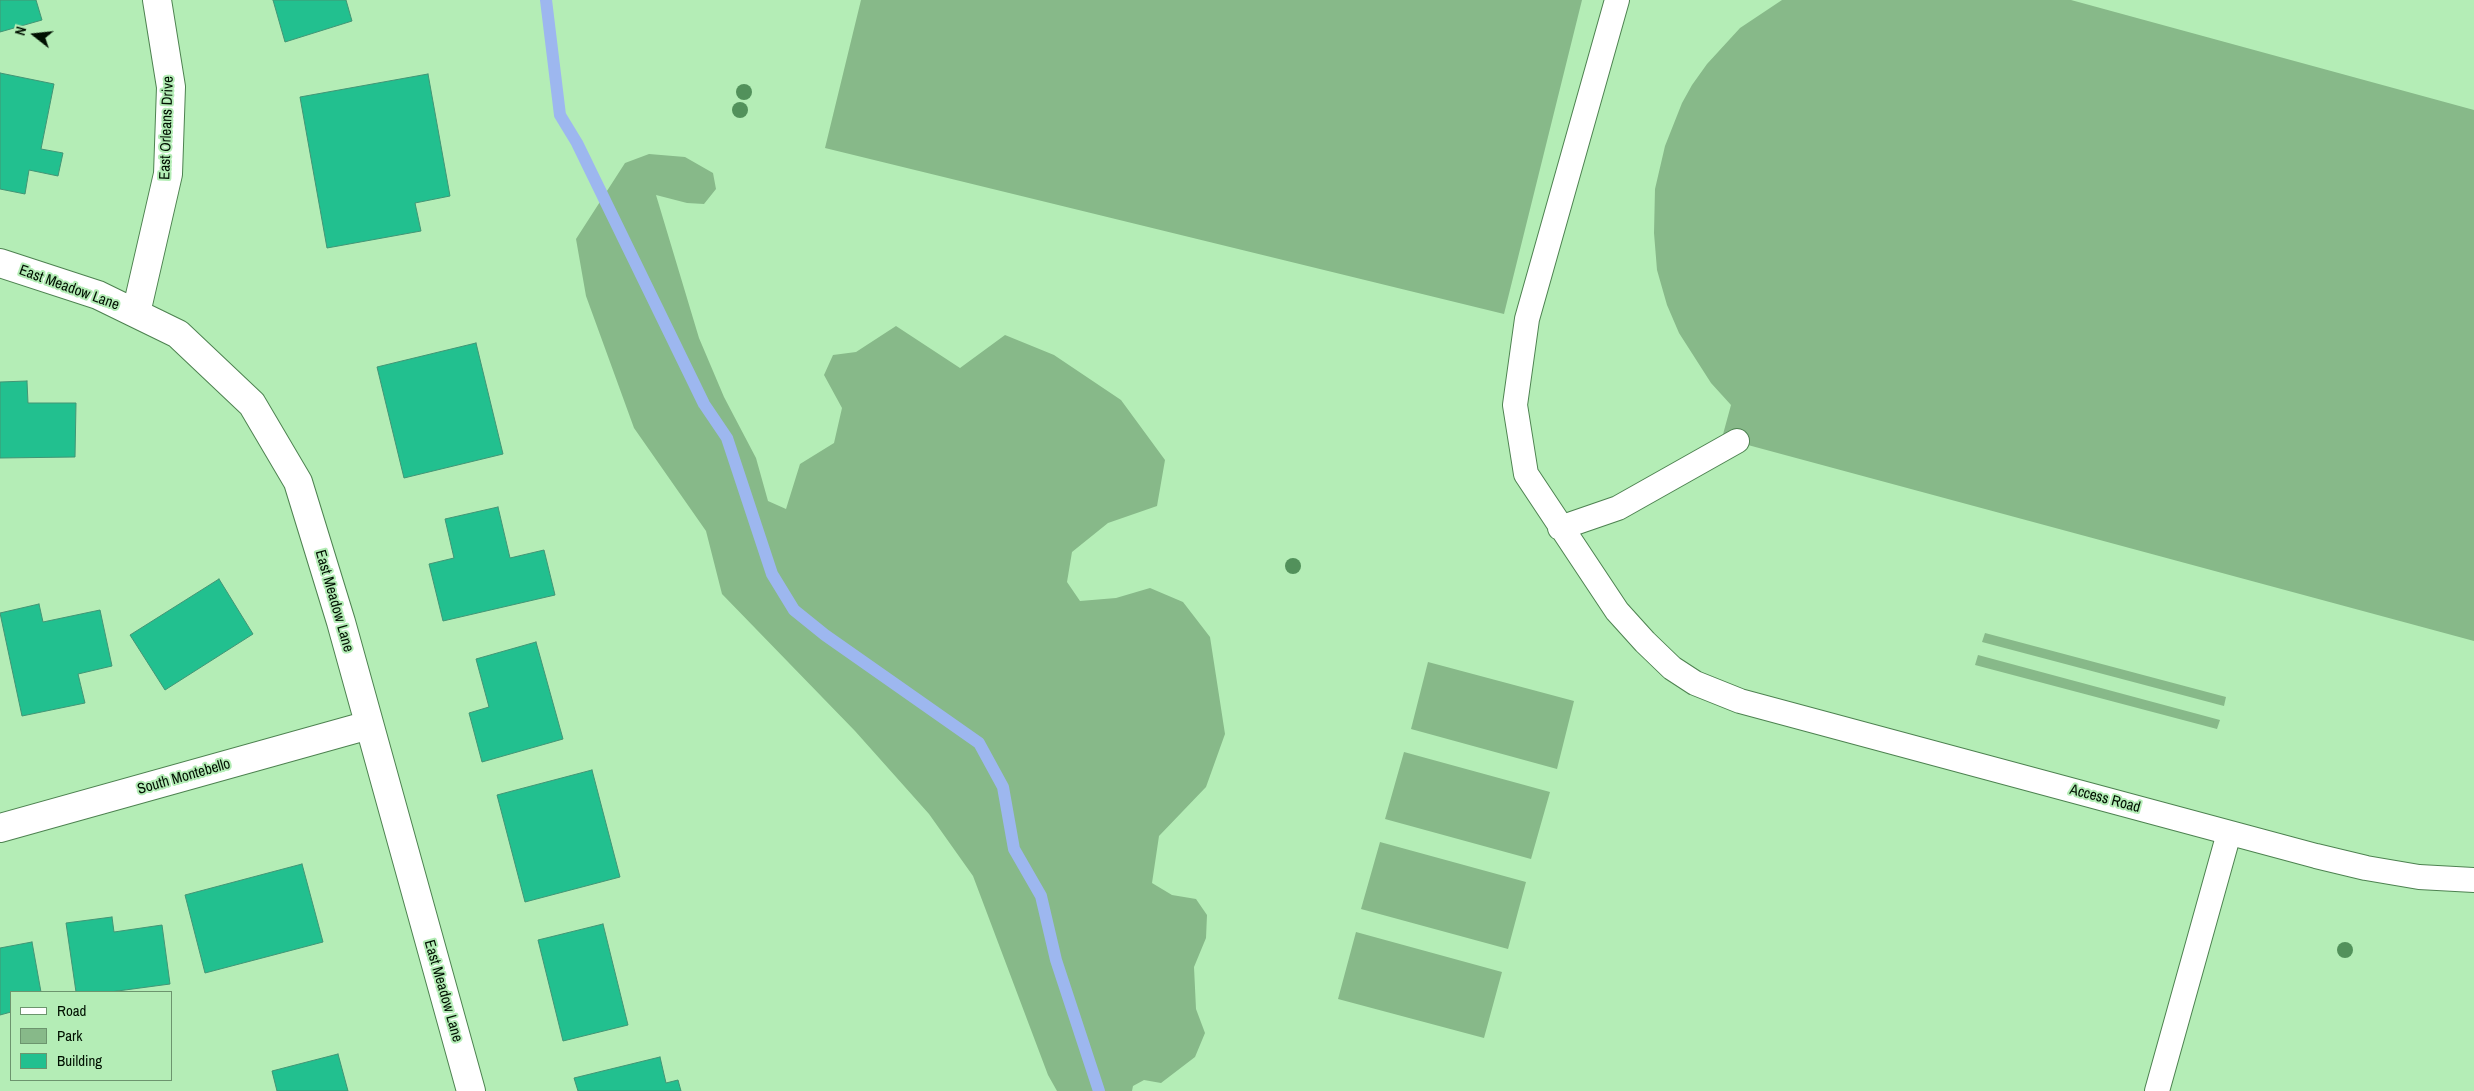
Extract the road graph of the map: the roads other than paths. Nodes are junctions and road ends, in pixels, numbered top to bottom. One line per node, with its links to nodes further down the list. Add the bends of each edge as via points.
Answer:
1 (158, 0): 4 (street, East Orleans Drive, via 171,87 168,174)
2 (1617, 0): 6 (lane, Access Road, via 1526,320 1515,405 1526,474)
3 (0, 263): 4 (street, East Meadow Lane, via 98,295)
4 (136, 313): 7 (street, East Meadow Lane, via 178,334 252,404 298,482)
5 (1736, 441): 6 (lane, via 1618,508)
6 (1560, 528): 9 (lane, Access Road, via 1616,611 1672,668 1695,683 1740,701)
7 (369, 725): 8 (street, South Montebello); 11 (street, East Meadow Lane)
8 (0, 828)
9 (2230, 833): 10 (lane, Access Road, via 2366,868 2419,877); 12 (lane)
10 (2474, 880)
11 (470, 1091)
12 (2157, 1091)

